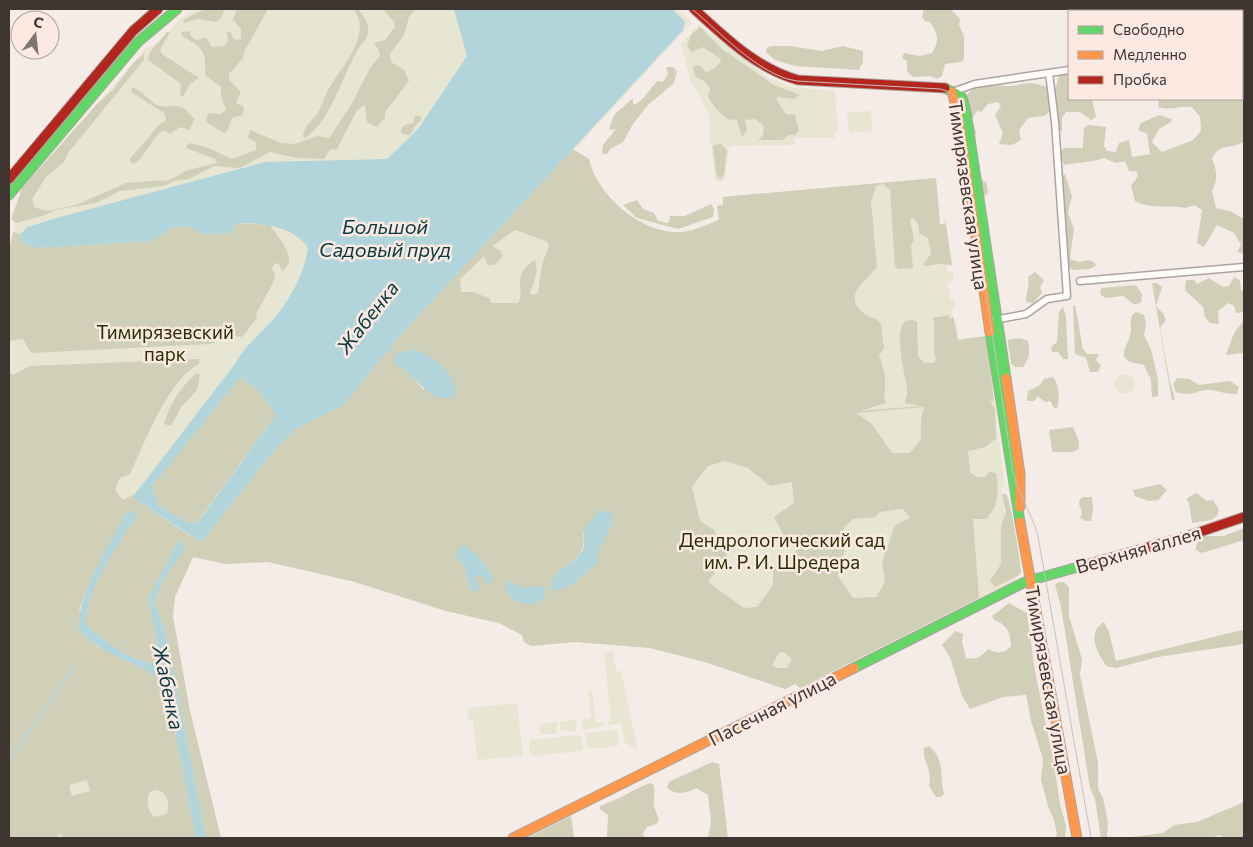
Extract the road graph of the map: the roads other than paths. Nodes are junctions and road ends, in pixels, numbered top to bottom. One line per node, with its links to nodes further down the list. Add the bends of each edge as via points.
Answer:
1 (158, 9): 7 (main road, via 133,31)
2 (176, 9): 8 (main road, via 138,42)
3 (694, 9): 6 (main road, via 747,54 786,77 938,87)
4 (1068, 70): 5 (street)
5 (1049, 73): 6 (street, via 975,84); 11 (street, via 1066,296 1047,299 1026,314)
6 (952, 92): 11 (main road, Тимирязевская улица)
7 (9, 179)
8 (9, 195)
9 (1244, 267): 10 (street)
10 (1080, 281)
11 (992, 321): 13 (main road, Тимирязевская улица, via 1014,494)
12 (1244, 517): 13 (main road, Верхняя аллея)
13 (1032, 579): 14 (main road, Пасечная улица); 15 (main road, Тимирязевская улица)
14 (513, 838)
15 (1077, 838)

